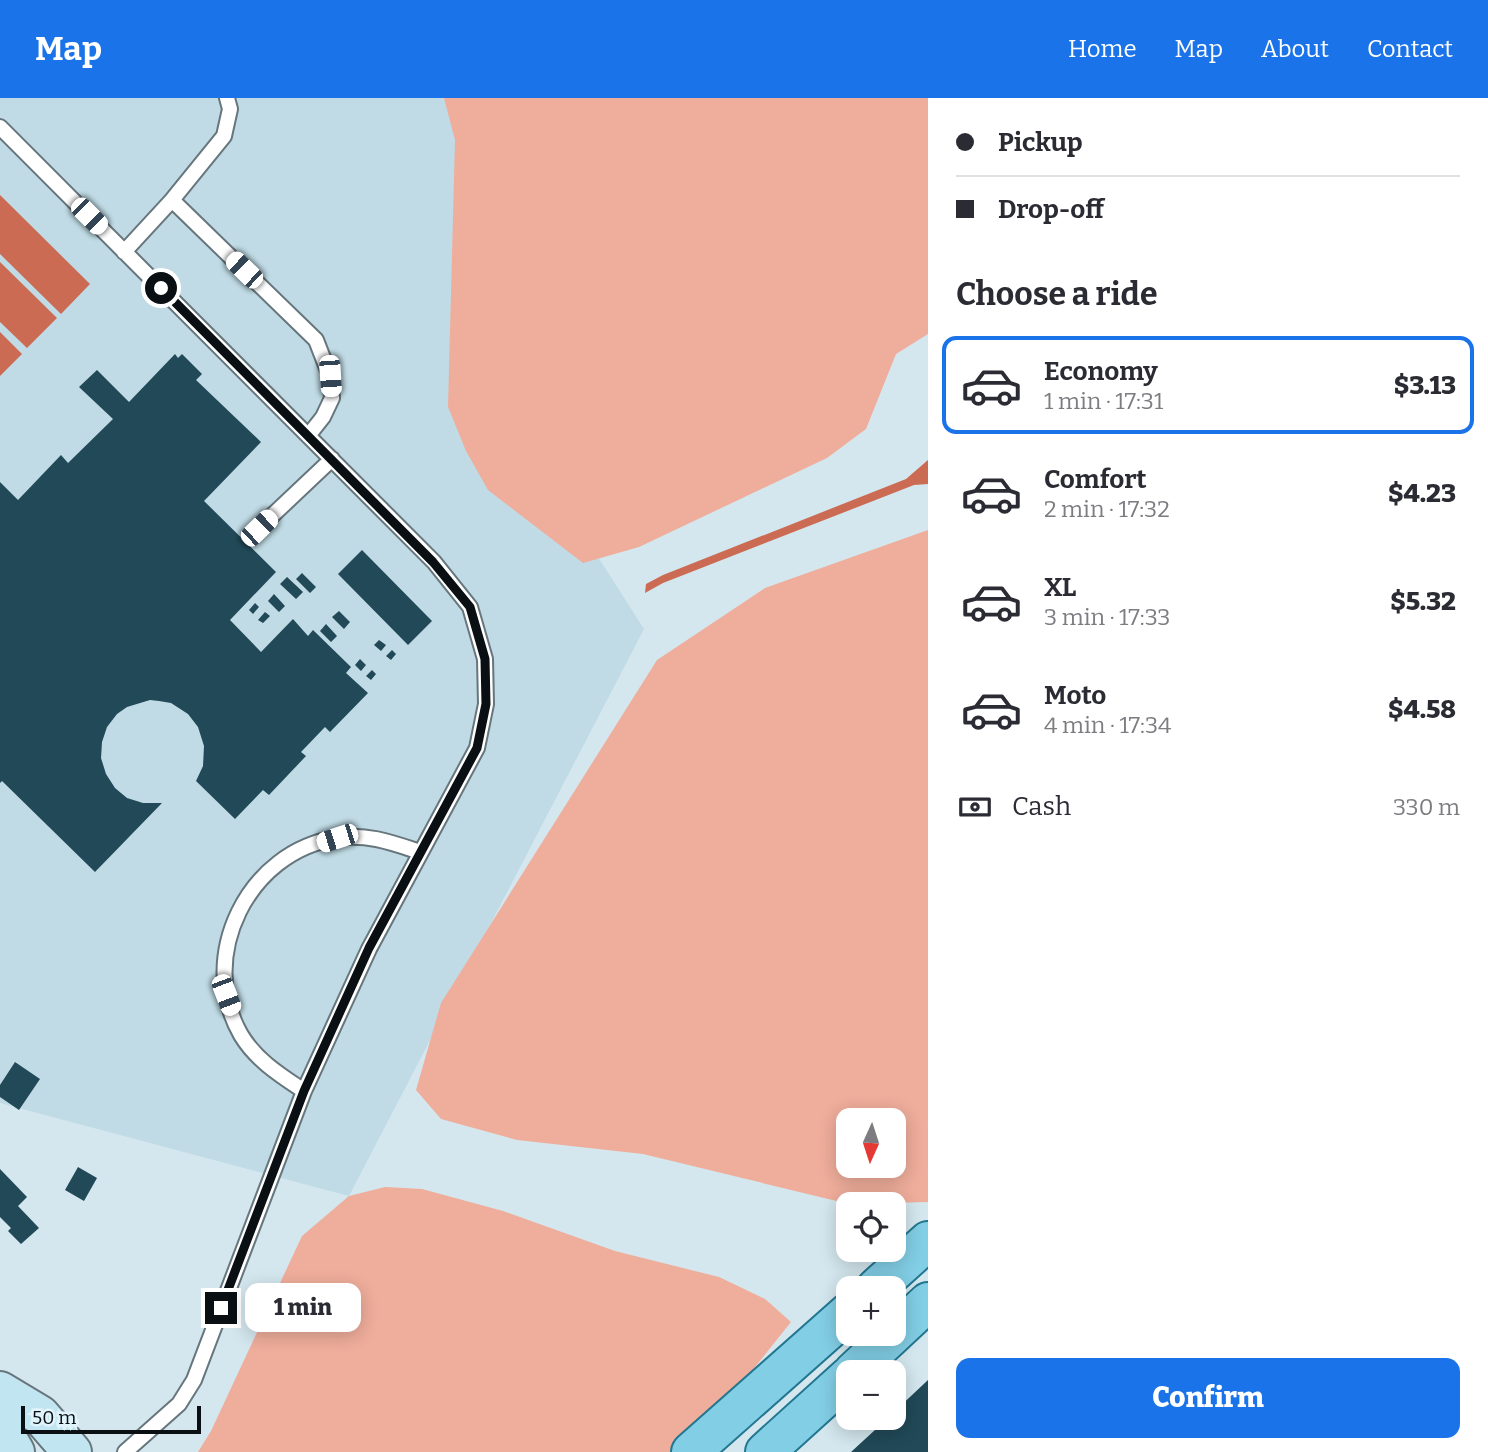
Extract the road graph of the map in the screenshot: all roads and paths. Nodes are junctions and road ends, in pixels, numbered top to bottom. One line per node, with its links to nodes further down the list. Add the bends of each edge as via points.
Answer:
1 (227, 98): 3 (lane, via 230,109 224,136)
2 (0, 127): 4 (lane)
3 (172, 201): 4 (lane); 5 (lane, via 316,340 330,376 332,398)
4 (124, 252): 5 (lane)
5 (308, 436): 6 (lane)
6 (332, 459): 7 (lane); 8 (lane, via 433,562 470,607 485,659 486,704 477,748)
7 (259, 528)
8 (420, 852): 9 (lane, via 369,948); 9 (lane, via 379,838 337,838 296,851 262,876 237,911 225,952 226,995 241,1034 254,1051 268,1068)
9 (304, 1091): 21 (lane, via 194,1380 179,1404)
10 (928, 1241): 11 (main road)
11 (889, 1276)
12 (928, 1302): 14 (main road)
13 (836, 1324): 22 (main road)
14 (866, 1360)
15 (836, 1388): 18 (main road)
16 (0, 1391): 20 (main road, via 40,1415)
17 (0, 1426): 19 (main road)
18 (771, 1450)
19 (15, 1452)
20 (72, 1452)
21 (125, 1452)
22 (691, 1452)

